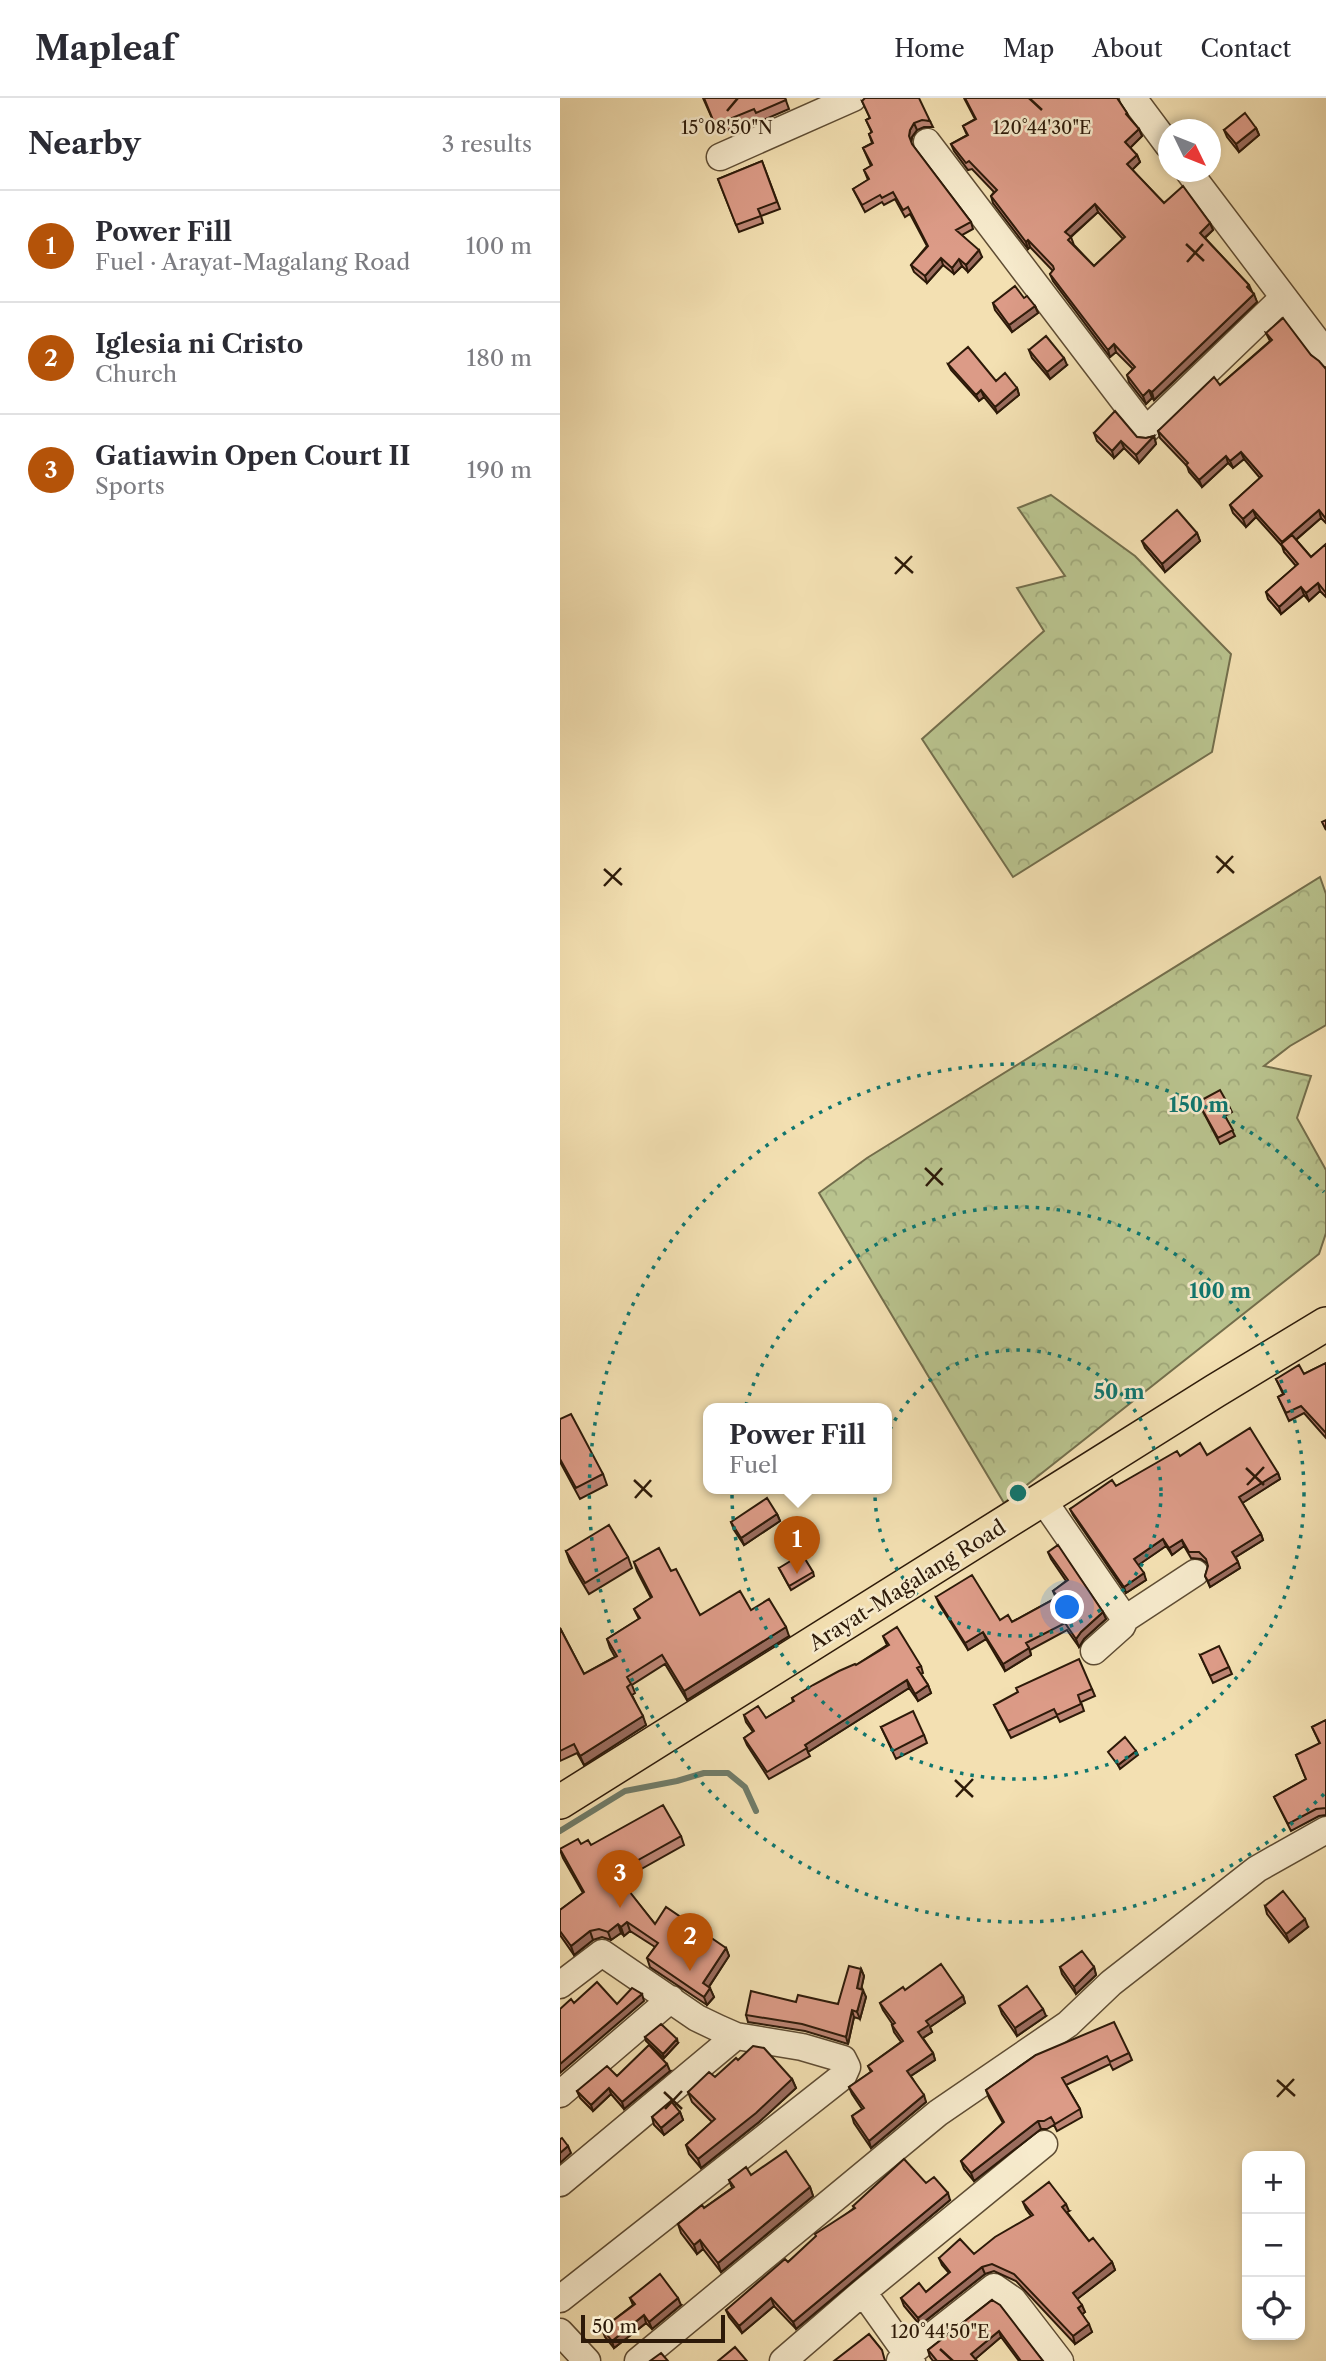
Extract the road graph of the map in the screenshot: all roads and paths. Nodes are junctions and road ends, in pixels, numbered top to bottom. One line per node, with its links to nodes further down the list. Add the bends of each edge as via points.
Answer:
1 (853, 98): 5 (street)
2 (1133, 98): 3 (street)
3 (1158, 132)
4 (927, 142): 7 (street, via 1146,429)
5 (720, 157)
6 (1196, 182): 7 (street)
7 (1283, 298): 8 (street)
8 (1326, 353)
9 (1326, 1324): 10 (main road, Arayat-Magalang Road)
10 (1043, 1500): 12 (street); 14 (main road, Arayat-Magalang Road)
11 (1195, 1573): 12 (street)
12 (1125, 1619): 13 (street)
13 (1094, 1651)
14 (560, 1802)
15 (1326, 1830): 27 (street, via 1257,1869 1111,1983 1068,2024 938,2113)
16 (560, 1985): 17 (street, via 602,1953)
17 (671, 2000): 18 (street); 19 (street)
18 (736, 2036): 21 (street); 23 (street, via 802,2047 843,2059 847,2067 843,2076)
19 (560, 2094)
20 (1044, 2144): 22 (street)
21 (560, 2183)
22 (863, 2292): 25 (street); 28 (street)
23 (560, 2300)
24 (560, 2332): 26 (street)
25 (907, 2359): 29 (street, via 994,2287 1013,2300)
26 (587, 2361)
27 (638, 2361)
28 (783, 2361)
29 (1060, 2361)

